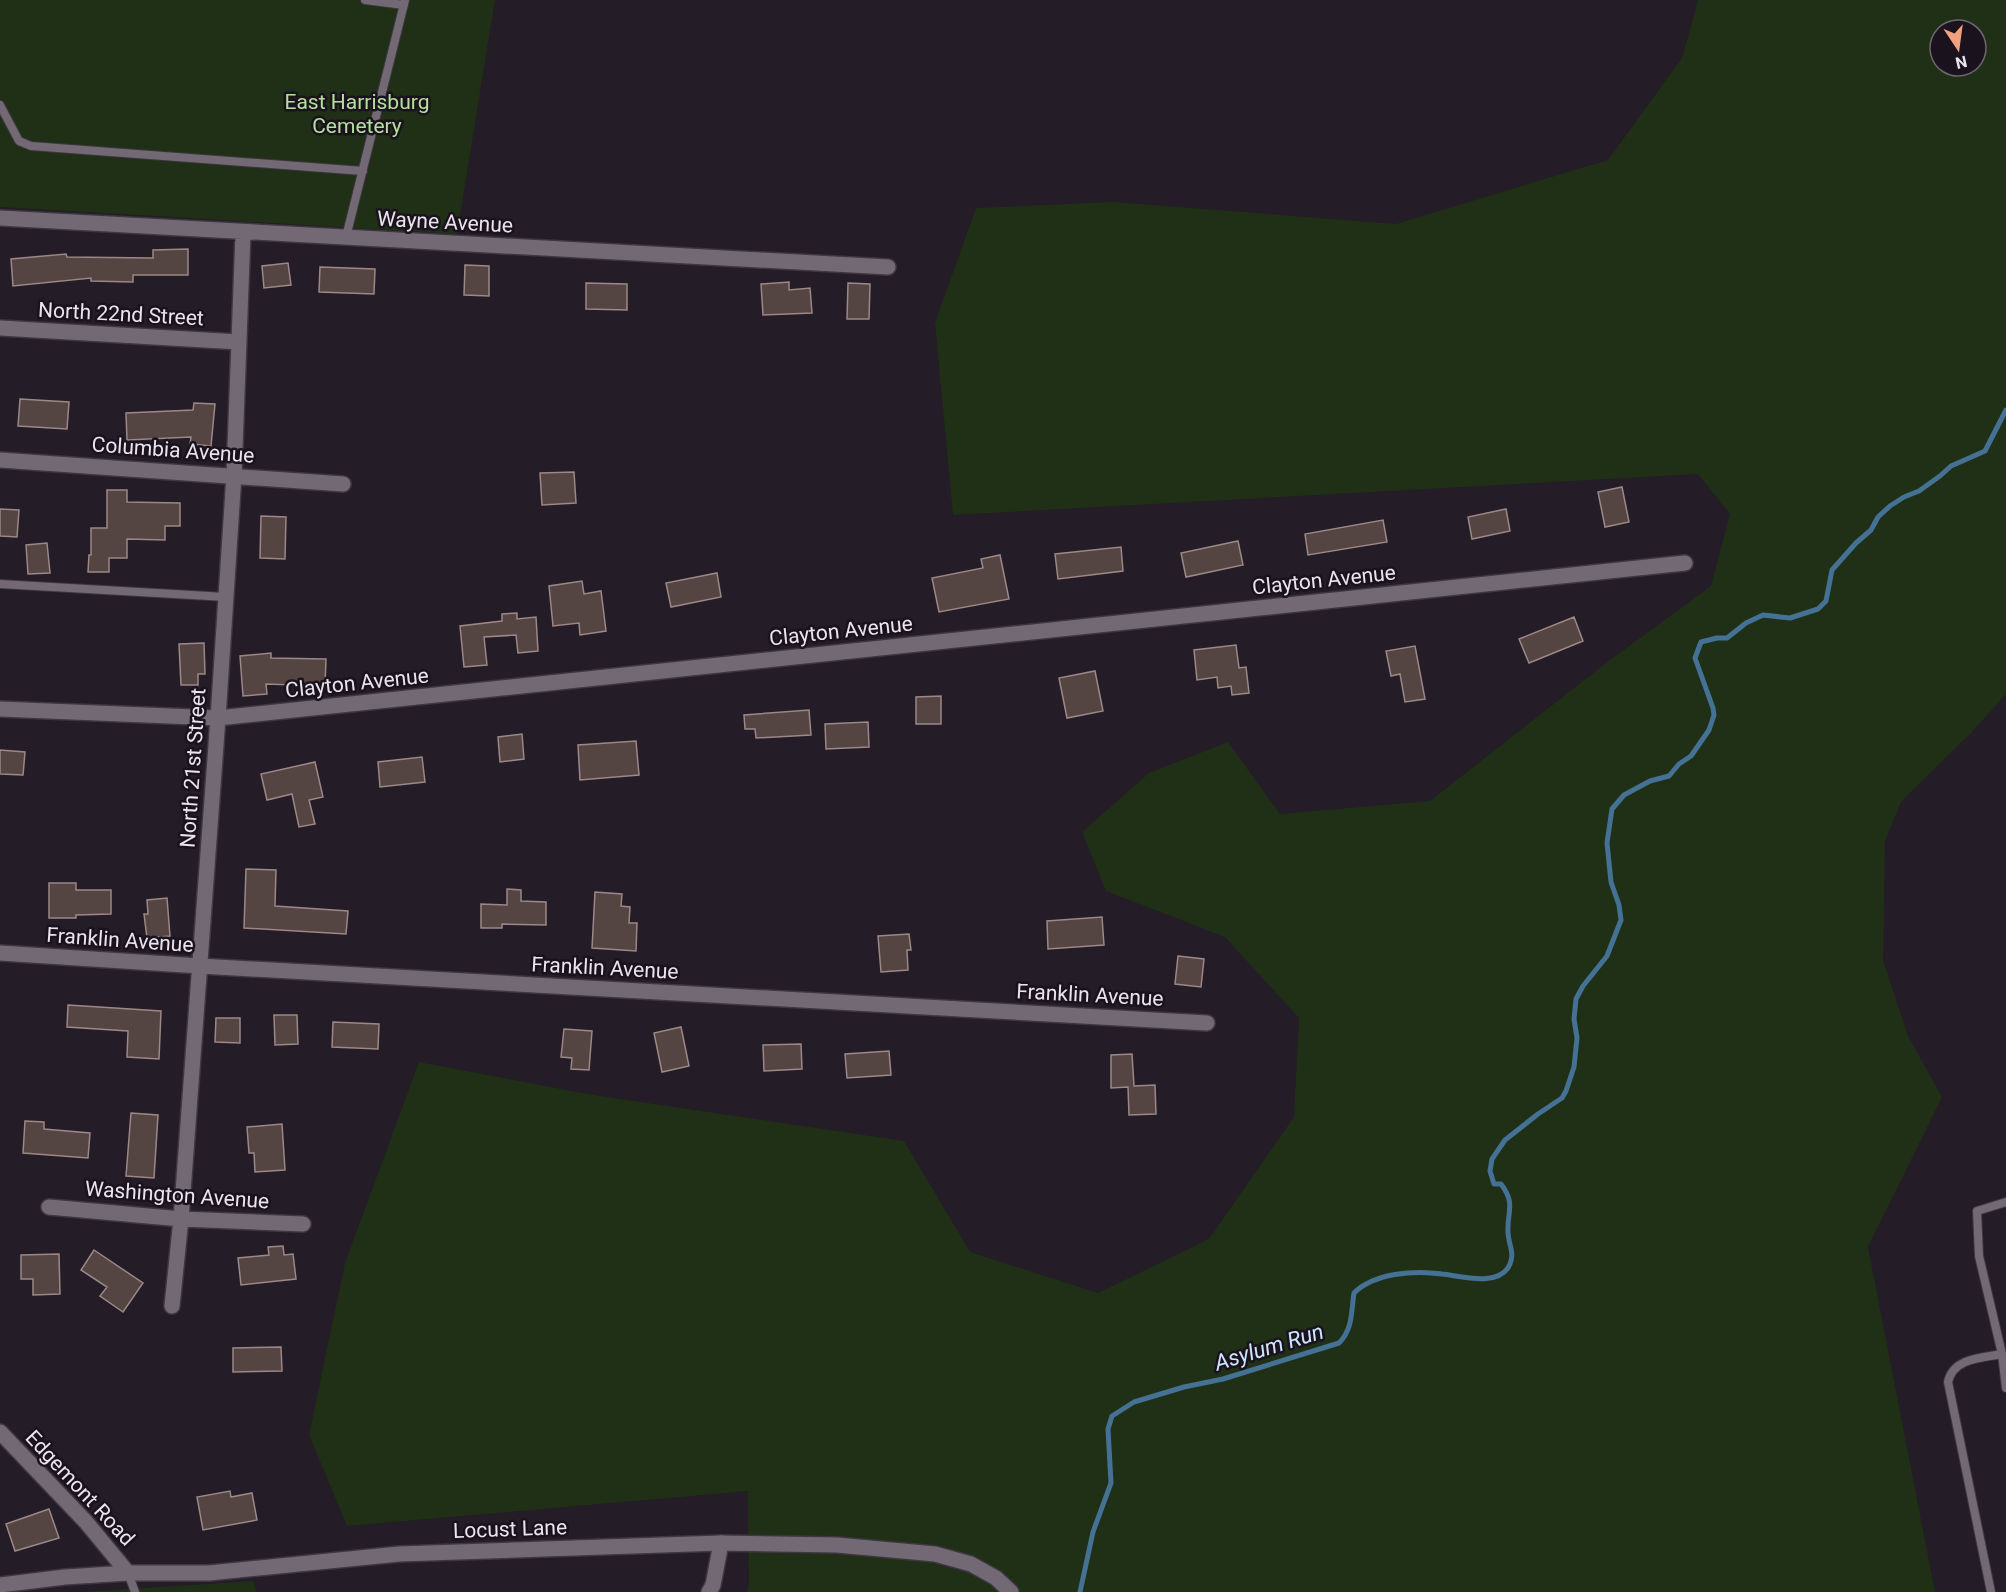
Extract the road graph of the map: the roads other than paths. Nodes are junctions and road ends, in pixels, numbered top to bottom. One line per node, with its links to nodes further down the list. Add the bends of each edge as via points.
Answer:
1 (365, 0): 2 (lane)
2 (405, 3): 4 (lane)
3 (0, 105): 4 (lane, via 20,141 31,146)
4 (363, 171): 7 (lane)
5 (0, 218): 6 (street, Wayne Avenue)
6 (243, 233): 7 (street, Wayne Avenue); 10 (street, North 21st Street)
7 (346, 237): 8 (street, Wayne Avenue)
8 (888, 267)
9 (0, 328): 10 (street, North 22nd Street)
10 (239, 342): 12 (street, North 21st Street)
11 (0, 460): 12 (street, Columbia Avenue)
12 (234, 475): 13 (street, Columbia Avenue); 16 (street, North 21st Street)
13 (343, 484)
14 (1685, 563): 18 (street, Clayton Avenue)
15 (0, 584): 16 (lane)
16 (226, 597): 18 (street, North 21st Street)
17 (0, 709): 18 (street, Clayton Avenue)
18 (218, 718): 20 (street, North 21st Street)
19 (0, 953): 20 (street, Franklin Avenue)
20 (200, 966): 21 (street, Franklin Avenue); 24 (street, North 21st Street)
21 (1207, 1023)
22 (2006, 1202): 27 (lane, via 1977,1211 1979,1256)
23 (49, 1207): 24 (street, Washington Avenue)
24 (182, 1219): 25 (street, Washington Avenue); 26 (street, North 21st Street)
25 (303, 1224)
26 (172, 1306)
27 (2002, 1354): 28 (lane); 36 (lane, via 1956,1366 1948,1382)
28 (2006, 1388)
29 (0, 1432): 31 (street, Edgemont Road, via 86,1521)
30 (721, 1543): 31 (street, Locust Lane, via 399,1554 209,1573); 34 (street); 35 (street, Locust Lane, via 837,1545 935,1554 971,1564)
31 (129, 1573): 32 (street, Locust Lane); 33 (lane)
32 (0, 1585)
33 (135, 1592)
34 (709, 1592)
35 (1011, 1592)
36 (1991, 1592)

